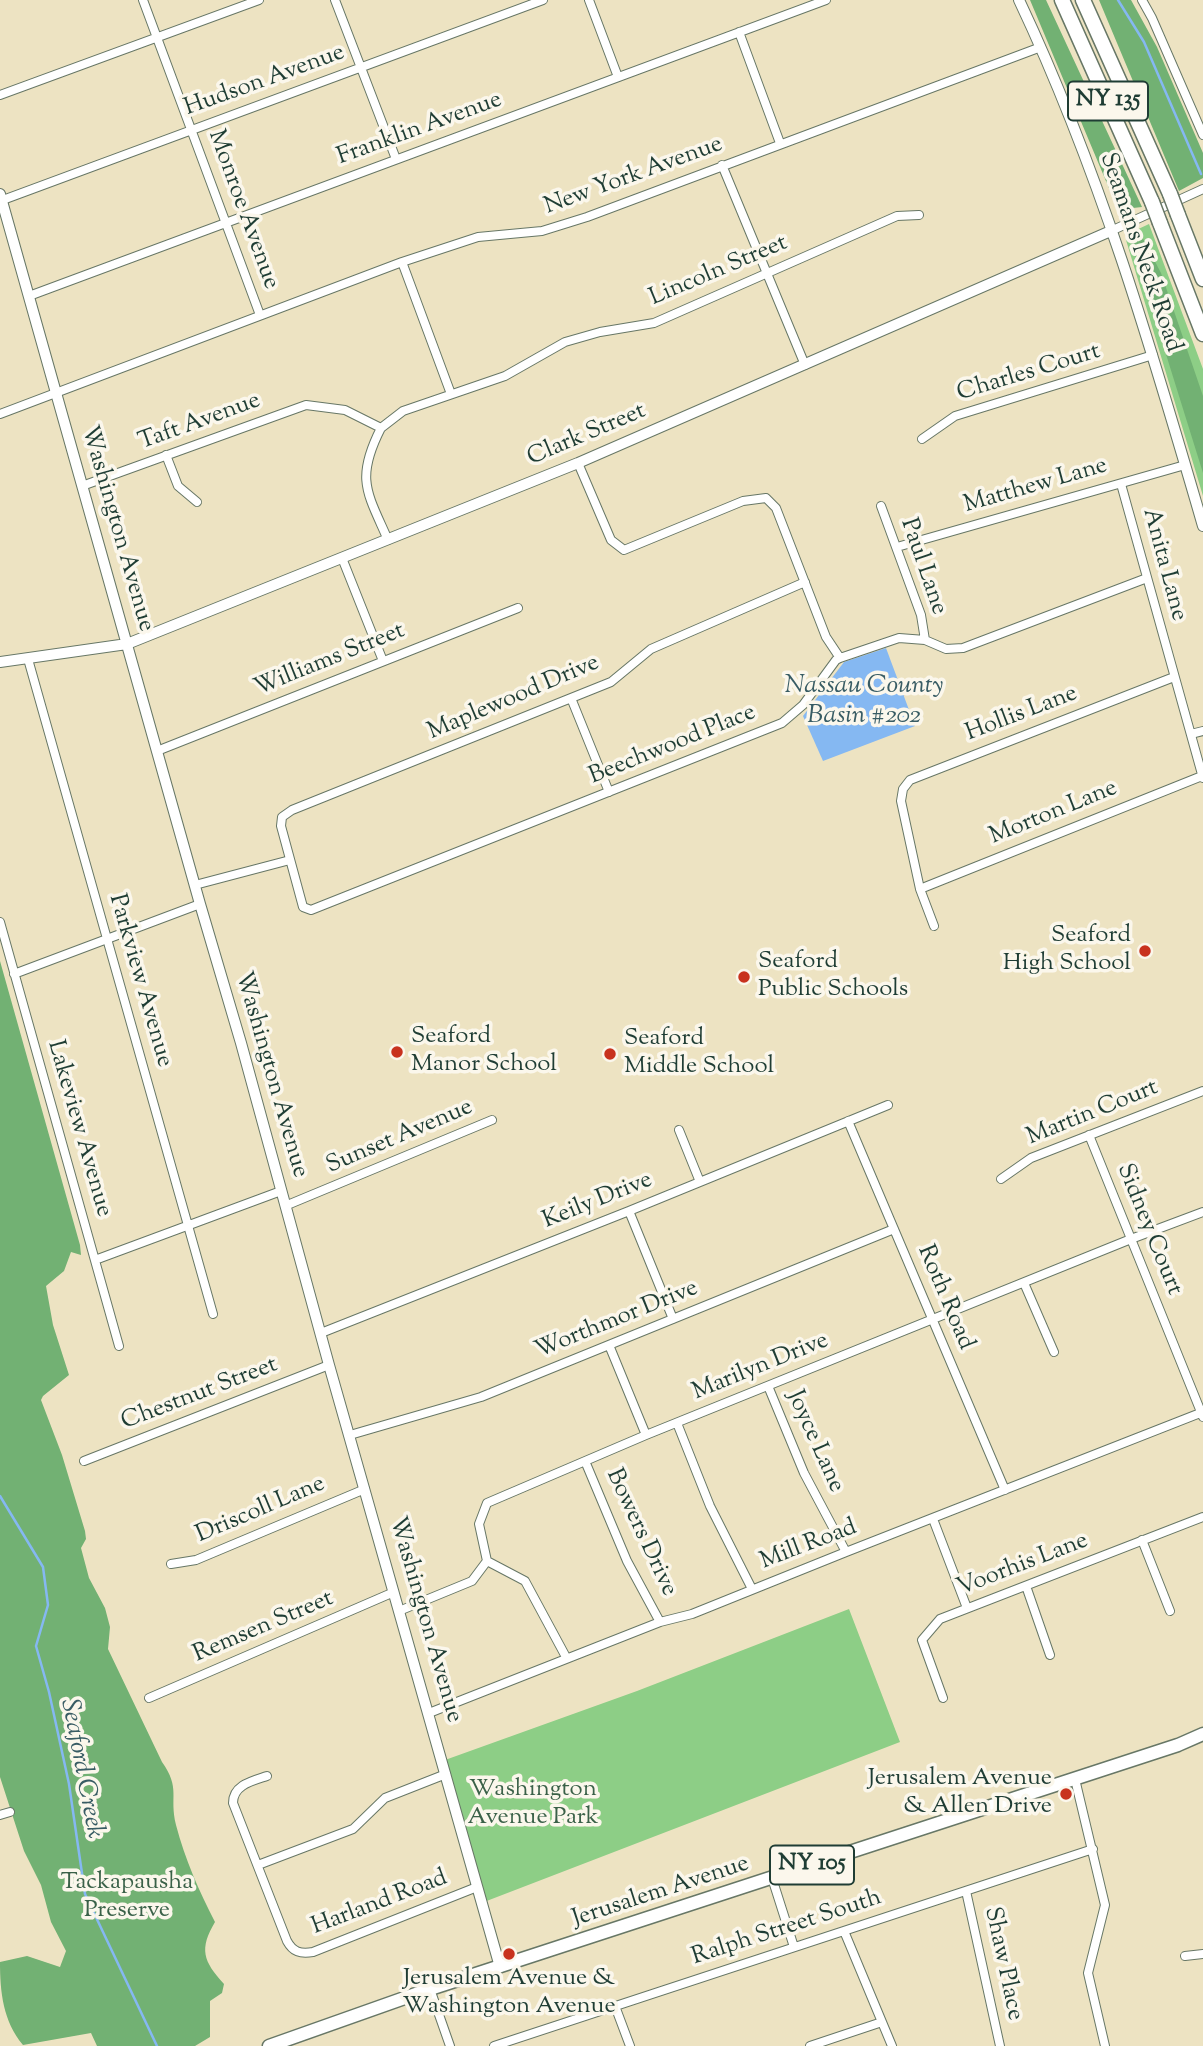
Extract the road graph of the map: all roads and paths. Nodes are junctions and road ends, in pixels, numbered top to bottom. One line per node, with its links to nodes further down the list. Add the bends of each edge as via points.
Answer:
1 (144, 0): 12 (street, Monroe Avenue)
2 (259, 0): 12 (street)
3 (335, 0): 14 (street)
4 (543, 0): 14 (street, Hudson Avenue)
5 (589, 0): 15 (street)
6 (826, 0): 11 (street, Franklin Avenue)
7 (1019, 0): 13 (street, Seamans Neck Road)
8 (1062, 0): 33 (highway, NY 135, bridge, via 1152,202)
9 (1083, 0): 24 (highway, NY 135)
10 (1142, 0): 18 (street)
11 (739, 32): 15 (street, Franklin Avenue); 19 (street)
12 (158, 38): 16 (street); 17 (street, Monroe Avenue)
13 (1041, 47): 19 (street, New York Avenue); 27 (street, Seamans Neck Road)
14 (361, 67): 17 (street, Hudson Avenue); 20 (street)
15 (618, 77): 20 (street, Franklin Avenue)
16 (0, 95)
17 (191, 130): 23 (street, Hudson Avenue); 26 (street, Monroe Avenue)
18 (1203, 135)
19 (780, 143): 21 (street, New York Avenue)
20 (396, 159): 26 (street, Franklin Avenue)
21 (722, 165): 28 (street, New York Avenue, via 542,231 478,237); 29 (street)
22 (1203, 189): 24 (street, Clark Street)
23 (1, 198): 31 (street, Washington Avenue)
24 (1174, 204): 27 (street, Clark Street); 30 (highway, NY 135)
25 (919, 215): 29 (street, Lincoln Street, via 897,216)
26 (226, 223): 31 (street, Franklin Avenue); 32 (street, Monroe Avenue)
27 (1114, 230): 34 (street, Seamans Neck Road); 35 (street, Clark Street)
28 (402, 262): 32 (street, New York Avenue); 37 (street)
29 (766, 274): 35 (street); 37 (street, Lincoln Street, via 654,323 565,342 505,376)
30 (1203, 279)
31 (29, 296): 36 (street, Washington Avenue)
32 (260, 315): 36 (street, New York Avenue)
33 (1203, 334)
34 (1153, 355): 40 (street, Charles Court, via 955,416); 43 (street, Seamans Neck Road)
35 (805, 365): 42 (street, Clark Street)
36 (55, 391): 38 (street, New York Avenue); 45 (street, Washington Avenue)
37 (451, 394): 39 (street, Lincoln Street, via 403,411)
38 (0, 414)
39 (380, 429): 41 (street, Taft Avenue, via 345,410 306,405); 49 (street, via 365,470 370,499)
40 (922, 439)
41 (166, 455): 45 (street, Taft Avenue); 46 (street, via 178,486)
42 (579, 463): 49 (street, Clark Street); 53 (street, via 611,540 624,550 743,501 766,498 776,508)
43 (1185, 465): 44 (street, Matthew Lane); 48 (street, Seamans Neck Road)
44 (1121, 484): 50 (street, Matthew Lane); 52 (street, Anita Lane)
45 (82, 486): 56 (street, Washington Avenue)
46 (197, 502)
47 (881, 506): 50 (street, Paul Lane)
48 (1203, 526)
49 (388, 540): 51 (street, Clark Street)
50 (897, 547): 55 (street, Paul Lane)
51 (342, 558): 56 (street, Clark Street); 59 (street)
52 (1147, 578): 55 (street, via 963,648 946,649); 61 (street, Anita Lane)
53 (805, 582): 57 (street, via 826,637); 62 (street, Maplewood Drive, via 651,649 611,682)
54 (518, 608): 59 (street, Williams Street)
55 (925, 639): 57 (street, via 899,638)
56 (127, 644): 58 (street, Clark Street); 65 (street, Washington Avenue)
57 (840, 658): 67 (street, Beechwood Place, via 803,705 782,723)
58 (28, 659): 60 (street, Clark Street); 74 (street, Parkview Avenue)
59 (383, 661): 65 (street, Williams Street)
60 (0, 662)
61 (1174, 677): 64 (street, Anita Lane); 70 (street, Hollis Lane, via 910,780 901,801)
62 (571, 698): 67 (street); 68 (street, Maplewood Drive, via 292,810 282,817)
63 (1203, 731): 64 (street)
64 (1191, 734): 66 (street, Anita Lane)
65 (157, 751): 69 (street, Washington Avenue)
66 (1203, 777): 70 (street, Morton Lane)
67 (609, 792): 68 (street, Beechwood Place, via 311,910 303,907)
68 (290, 860): 69 (street)
69 (195, 886): 71 (street, Washington Avenue)
70 (920, 889): 73 (street, Hollis Lane)
71 (200, 904): 74 (street); 84 (street, Washington Avenue)
72 (0, 922): 75 (street, Lakeview Avenue)
73 (934, 926)
74 (107, 939): 75 (street); 88 (street, Parkview Avenue)
75 (14, 974): 91 (street, Lakeview Avenue)
76 (1203, 1091): 81 (street, Martin Court)
77 (888, 1105): 79 (street, Keily Drive)
78 (492, 1121): 85 (street, Sunset Avenue)
79 (848, 1121): 83 (street, Keily Drive); 89 (street, Roth Road)
80 (679, 1130): 83 (street)
81 (1089, 1135): 82 (street, Martin Court, via 1031,1158); 90 (street, Sidney Court)
82 (1001, 1179)
83 (700, 1182): 86 (street, Keily Drive)
84 (281, 1191): 85 (street, Washington Avenue); 88 (street)
85 (285, 1206): 96 (street, Washington Avenue)
86 (629, 1211): 94 (street); 96 (street, Keily Drive)
87 (1203, 1212): 90 (street, Marilyn Drive)
88 (188, 1225): 91 (street); 93 (street, Parkview Avenue)
89 (894, 1228): 94 (street, Worthmor Drive); 95 (street, Roth Road)
90 (1131, 1239): 92 (street, Marilyn Drive); 102 (street, Sidney Court)
91 (95, 1260): 98 (street, Lakeview Avenue)
92 (1024, 1283): 95 (street, Marilyn Drive); 99 (street)
93 (213, 1314)
94 (673, 1319): 97 (street, Worthmor Drive)
95 (932, 1320): 101 (street, Marilyn Drive); 109 (street, Roth Road)
96 (320, 1333): 100 (street, Washington Avenue)
97 (609, 1345): 104 (street, Worthmor Drive, via 481,1397); 105 (street)
98 (120, 1346)
99 (1054, 1352)
100 (329, 1365): 104 (street, Washington Avenue); 106 (street, Chestnut Street)
101 (768, 1386): 103 (street, Marilyn Drive); 113 (street, Joyce Lane, via 804,1473)
102 (1202, 1414): 109 (street, Mill Road)
103 (677, 1423): 105 (street, Marilyn Drive); 117 (street, via 710,1506)
104 (350, 1435): 108 (street, Washington Avenue)
105 (646, 1435): 107 (street, Marilyn Drive)
106 (84, 1461)
107 (585, 1461): 114 (street, Marilyn Drive, via 487,1503 478,1524); 122 (street, Bowers Drive, via 627,1561)
108 (365, 1489): 115 (street, Driscoll Lane, via 196,1560); 118 (street, Washington Avenue)
109 (1005, 1490): 111 (street, Mill Road)
110 (1203, 1517): 112 (street, Voorhis Lane)
111 (933, 1519): 113 (street, Mill Road); 119 (street)
112 (1142, 1540): 116 (street, Voorhis Lane); 121 (street)
113 (846, 1552): 117 (street, Mill Road)
114 (487, 1560): 120 (street, via 472,1581); 124 (street, via 525,1581)
115 (171, 1564)
116 (1026, 1586): 119 (street, Voorhis Lane); 123 (street)
117 (752, 1589): 122 (street, Mill Road)
118 (394, 1592): 120 (street, Washington Avenue); 125 (street, Remsen Street)
119 (967, 1608): 126 (street, Voorhis Lane, via 940,1619 922,1640)
120 (399, 1611): 127 (street, Washington Avenue)
121 (1170, 1611)
122 (660, 1622): 124 (street, Mill Road)
123 (1051, 1655)
124 (566, 1657): 127 (street, Mill Road)
125 (149, 1698)
126 (943, 1698)
127 (429, 1713): 129 (street, Washington Avenue)
128 (1203, 1736): 131 (main road, Jerusalem Avenue / NY 105)
129 (446, 1774): 135 (street, via 386,1798 353,1829); 137 (street, Washington Avenue)
130 (267, 1776): 135 (street, Harland Road, via 242,1786 233,1796)
131 (1075, 1779): 134 (street); 136 (main road, Jerusalem Avenue / NY 105)
132 (10, 1812): 133 (street)
133 (0, 1815)
134 (1093, 1849): 138 (street, Ralph Street South); 154 (street, via 1105,1905 1088,1973)
135 (258, 1866): 137 (street, Harland Road, via 287,1941 298,1952 313,1952)
136 (772, 1878): 140 (street); 143 (main road, Jerusalem Avenue / NY 105)
137 (477, 1887): 143 (street, Washington Avenue)
138 (966, 1891): 139 (street, Ralph Street South); 153 (street, Shaw Place)
139 (844, 1931): 140 (street, Ralph Street South); 146 (street)
140 (794, 1947): 145 (street, Ralph Street South)
141 (1203, 1954): 142 (street)
142 (1185, 1956)
143 (500, 1967): 144 (main road, Jerusalem Avenue / NY 105)
144 (430, 1989): 147 (main road, Jerusalem Avenue / NY 105); 148 (street)
145 (615, 2006): 149 (street, Ralph Street South); 150 (street)
146 (883, 2022): 151 (street); 152 (street)
147 (269, 2046)
148 (450, 2046)
149 (494, 2046)
150 (629, 2046)
151 (810, 2046)
152 (892, 2046)
153 (1000, 2046)
154 (1105, 2046)

